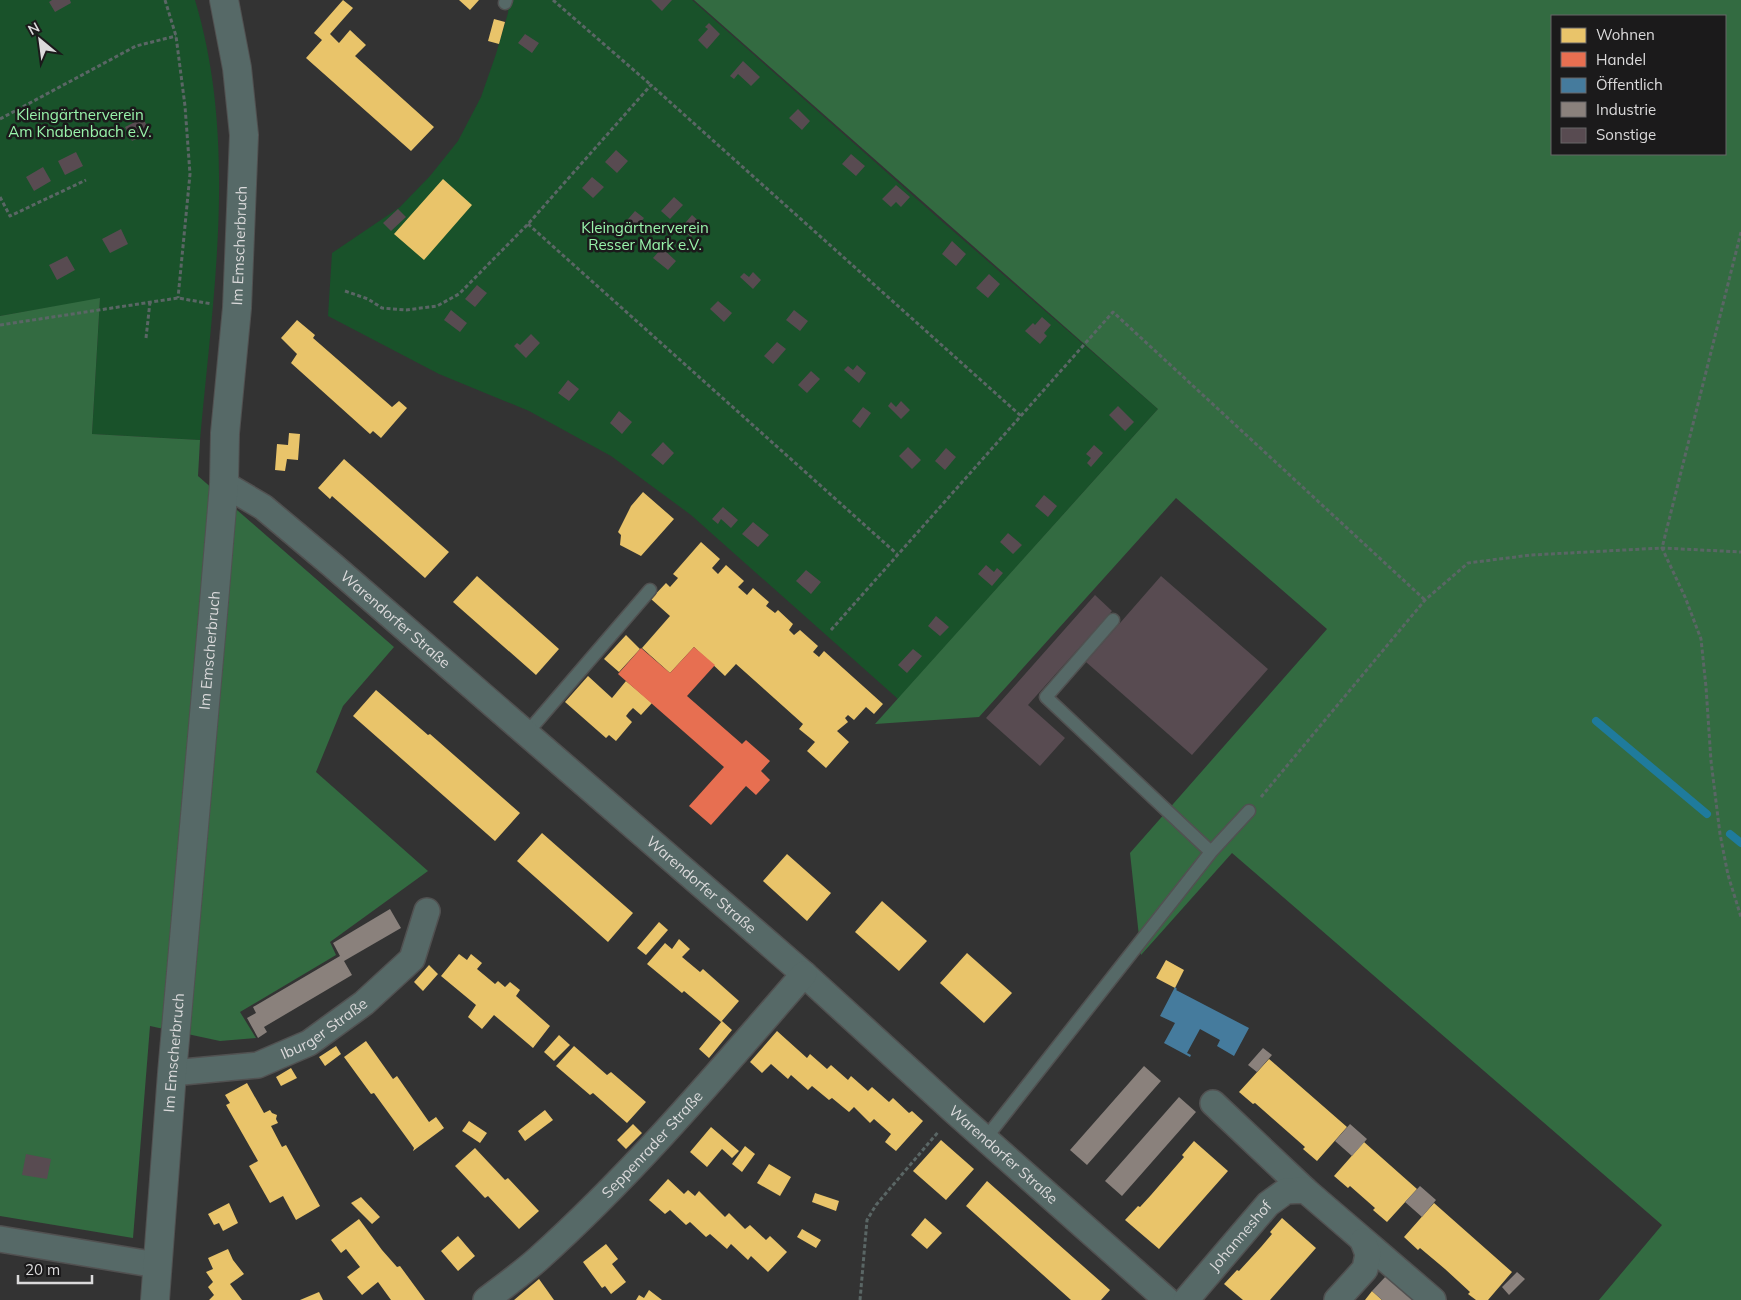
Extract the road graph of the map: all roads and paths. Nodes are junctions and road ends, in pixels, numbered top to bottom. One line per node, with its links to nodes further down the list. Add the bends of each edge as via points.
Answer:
1 (165, 0): 4 (path)
2 (224, 0): 14 (street, Im Emscherbruch, via 237,68 244,135)
3 (554, 0): 5 (path)
4 (176, 36): 6 (path, via 136,46); 12 (path, via 190,174)
5 (651, 85): 9 (path); 17 (path)
6 (0, 119)
7 (86, 180): 8 (path, via 10,216)
8 (0, 197)
9 (528, 224): 11 (path, via 459,294 437,306 406,310 382,308); 21 (path)
10 (1741, 232): 19 (path)
11 (345, 291)
12 (178, 298): 13 (path); 14 (path)
13 (150, 302): 15 (path); 16 (path)
14 (237, 308): 18 (street, Im Emscherbruch, via 225,433)
15 (0, 325)
16 (146, 338)
17 (1021, 416): 21 (path); 23 (path, via 1112,312)
18 (224, 484): 26 (street, Warendorfer Straße, via 263,507); 32 (street, Im Emscherbruch)
19 (1662, 548): 20 (path); 23 (path, via 1531,555 1468,563); 30 (path, via 1701,640 1710,761 1720,834)
20 (1741, 552)
21 (897, 554): 25 (path)
22 (650, 590): 26 (lane)
23 (1425, 600): 27 (path)
24 (1113, 620): 28 (lane, via 1046,697)
25 (831, 630)
26 (526, 734): 31 (street, Warendorfer Straße)
27 (1249, 811): 28 (lane)
28 (1210, 852): 35 (lane)
29 (427, 911): 32 (street, Iburger Straße, via 412,959 364,1003 309,1043 258,1065)
30 (1741, 917)
31 (804, 974): 34 (street, Warendorfer Straße); 41 (street, Seppenrader Straße, via 690,1104 596,1204 535,1261)
32 (172, 1073): 39 (street, Im Emscherbruch)
33 (1213, 1103): 36 (street)
34 (955, 1112): 35 (street, Warendorfer Straße); 42 (path, via 867,1220)
35 (985, 1139): 43 (street, Warendorfer Straße)
36 (1305, 1190): 38 (street); 44 (street, Johanneshof, via 1286,1191 1268,1204)
37 (0, 1239): 39 (street)
38 (1363, 1241): 45 (street, via 1368,1254 1365,1269); 46 (street)
39 (157, 1266): 40 (street, Im Emscherbruch)
40 (155, 1300)
41 (486, 1300)
42 (860, 1300)
43 (1167, 1300)
44 (1186, 1300)
45 (1337, 1300)
46 (1433, 1300)

